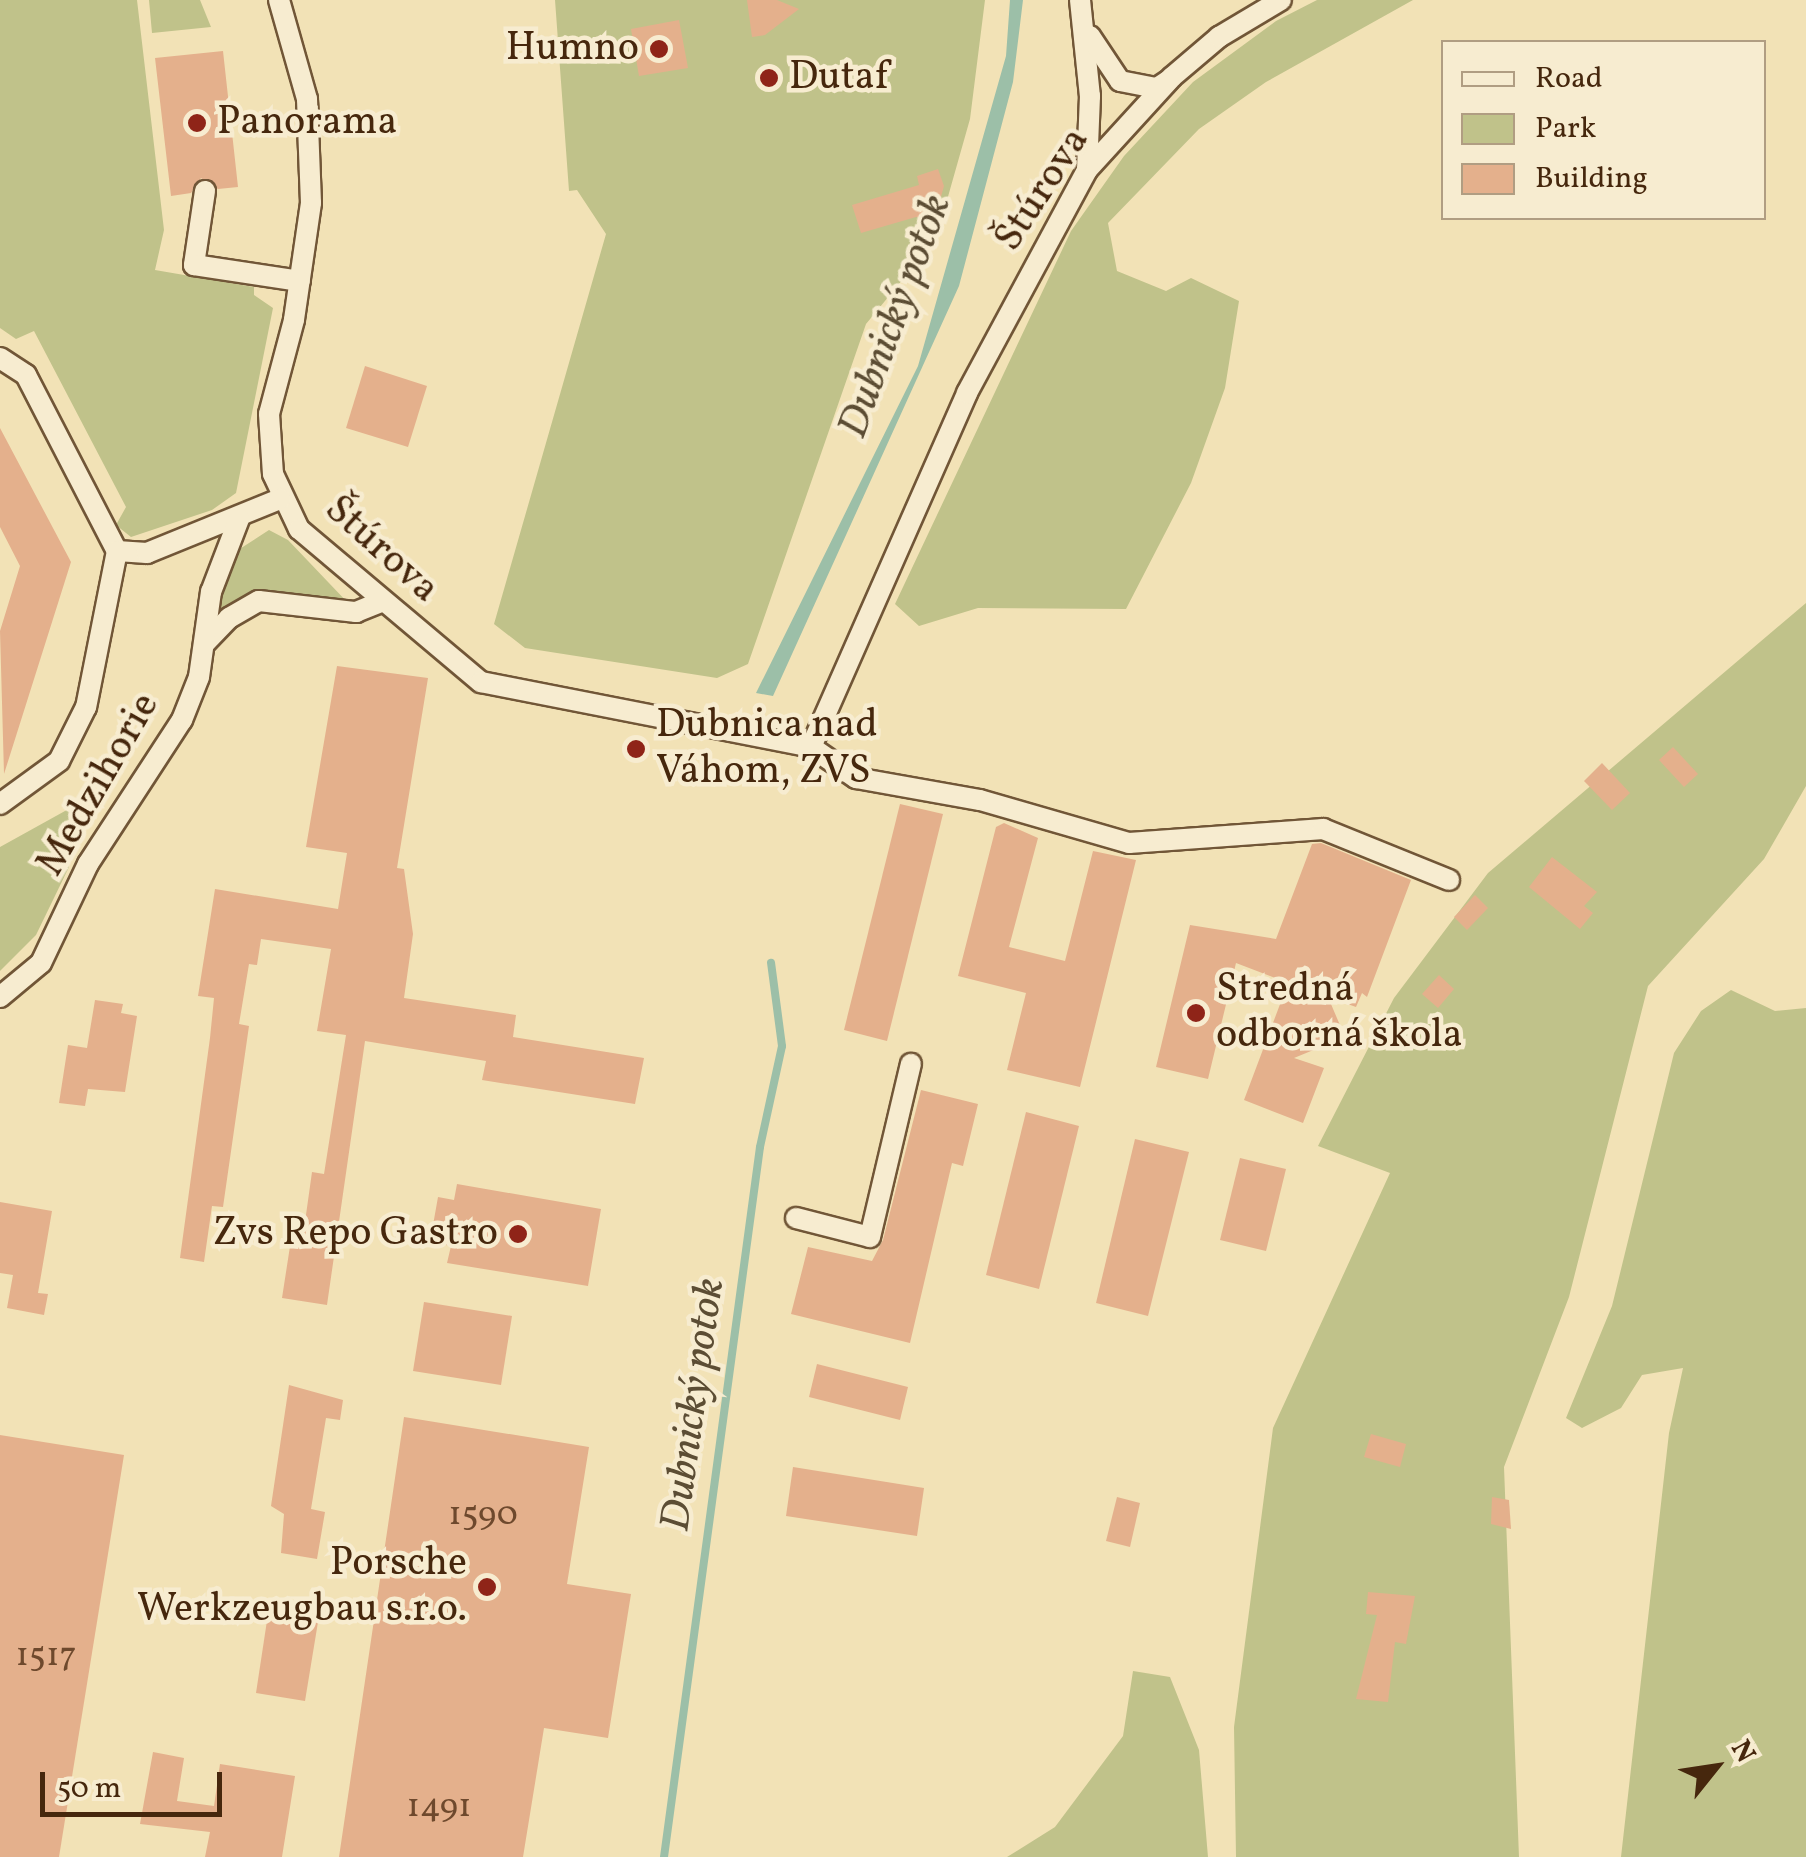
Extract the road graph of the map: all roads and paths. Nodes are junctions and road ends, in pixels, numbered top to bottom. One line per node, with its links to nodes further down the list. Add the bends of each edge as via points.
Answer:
1 (279, 0): 8 (street, Štúrova, via 307,99 311,203)
2 (1080, 0): 4 (street)
3 (1281, 0): 5 (street, Štúrova, via 1218,38)
4 (1085, 26): 5 (street, via 1120,81 1157,88); 6 (street)
5 (1172, 77): 6 (street, Štúrova)
6 (1087, 170): 15 (street, Štúrova, via 966,394)
7 (205, 190): 8 (street, via 194,265)
8 (300, 281): 10 (street, Štúrova, via 268,414)
9 (0, 358): 12 (street, via 26,375)
10 (280, 499): 11 (street); 13 (street, Štúrova, via 299,529)
11 (239, 518): 12 (street, via 147,554); 14 (street, Medzihorie, via 212,592)
12 (117, 551): 16 (street, via 86,707 59,760)
13 (382, 601): 14 (street, via 356,612 258,601); 15 (street, Štúrova, via 481,682 500,689)
14 (204, 644): 18 (street, Medzihorie, via 182,720 88,864 41,963)
15 (811, 747): 17 (street, Štúrova, via 856,778 980,800 1129,843 1323,829)
16 (0, 804)
17 (1449, 880)
18 (0, 998)
19 (911, 1064): 20 (street, via 870,1237)
20 (796, 1218)

